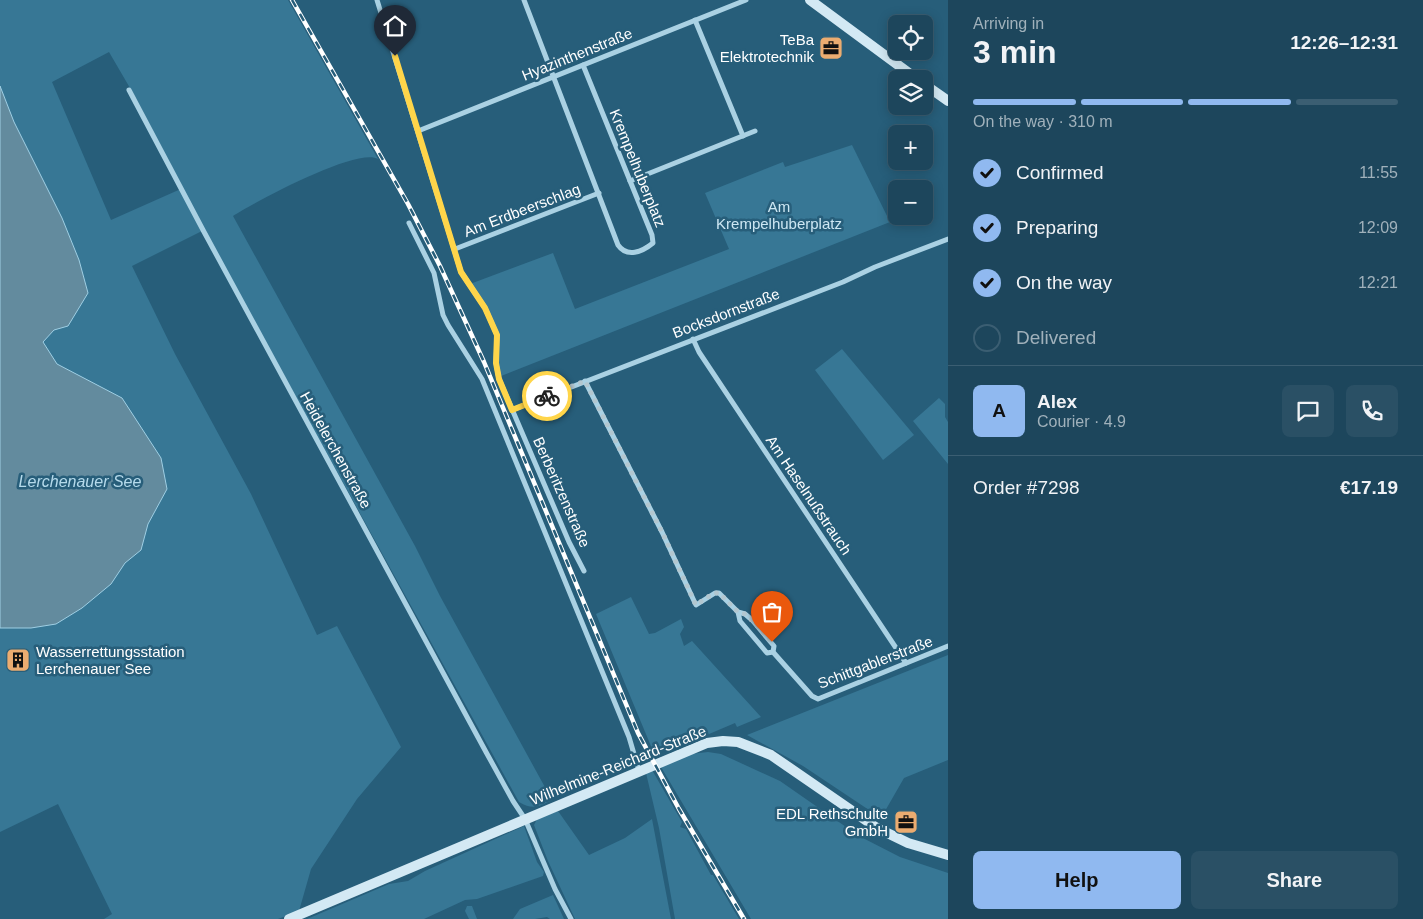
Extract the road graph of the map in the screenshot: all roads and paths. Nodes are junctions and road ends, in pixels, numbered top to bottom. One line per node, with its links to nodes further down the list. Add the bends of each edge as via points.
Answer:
1 (377, 0): 12 (street, Berberitzenstraße)
2 (524, 0): 8 (street, Krempelhuberplatz)
3 (746, 0): 5 (street, Hyazinthenstraße)
4 (810, 0): 7 (street)
5 (695, 20): 6 (street, Hyazinthenstraße); 14 (street)
6 (583, 65): 8 (street, Hyazinthenstraße); 15 (street, Krempelhuberplatz)
7 (905, 70)
8 (553, 77): 12 (street, Hyazinthenstraße); 16 (street, Krempelhuberplatz)
9 (129, 90): 29 (street, Heidelerchenstraße)
10 (933, 90): 11 (street)
11 (948, 101)
12 (418, 131): 19 (street, Berberitzenstraße)
13 (755, 131): 14 (street)
14 (743, 136): 15 (street)
15 (630, 181): 16 (street, Krempelhuberplatz, via 652,235 653,243 648,247 630,253 623,251)
16 (599, 194): 19 (street, Am Erdbeerschlag)
17 (409, 223): 28 (street, Berberitzenstraße, via 434,274 448,326 482,379 504,430)
18 (948, 239): 20 (street, Bocksdornstraße)
19 (455, 250): 22 (street, Berberitzenstraße, via 461,272 485,308 497,335 499,379)
20 (693, 339): 21 (street, Bocksdornstraße); 27 (street, Am Haselnußstrauch)
21 (585, 381): 22 (street, Bocksdornstraße); 24 (street, via 696,605 719,593)
22 (512, 410): 23 (street, Berberitzenstraße)
23 (584, 571)
24 (738, 612): 26 (street, via 752,620 772,642); 26 (street, via 740,621 767,653)
25 (948, 646): 27 (street, Schittgablerstraße)
26 (773, 652): 27 (street, Schittgablerstraße, via 818,699)
27 (906, 663)
28 (639, 771): 29 (street, Wilhelmine-Reichard-Straße); 30 (street, Wilhelmine-Reichard-Straße, via 708,743 738,742 771,755 883,832)
29 (525, 819): 31 (street, Wilhelmine-Reichard-Straße); 32 (street, Heidelerchenstraße)
30 (948, 855)
31 (289, 919)
32 (571, 919)

